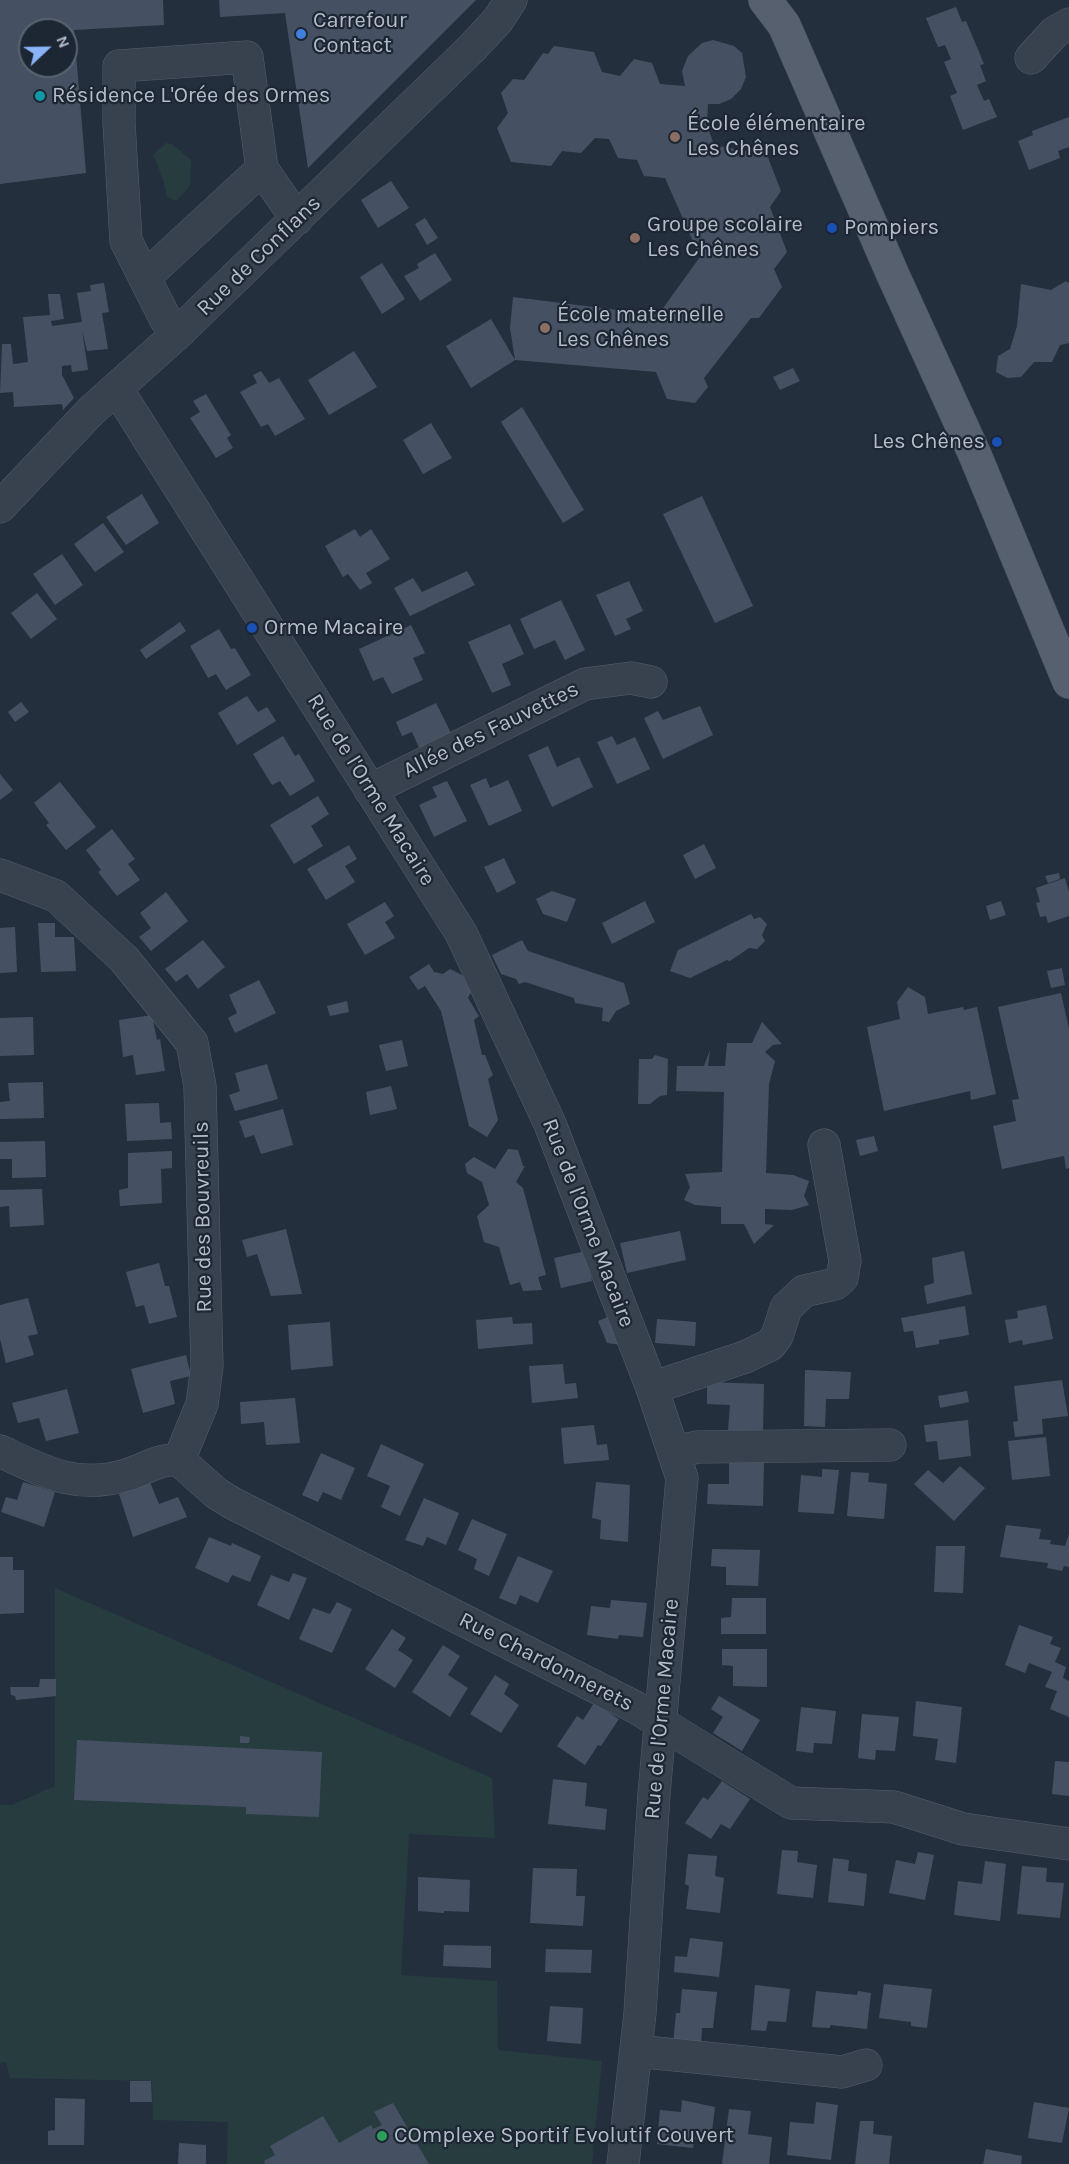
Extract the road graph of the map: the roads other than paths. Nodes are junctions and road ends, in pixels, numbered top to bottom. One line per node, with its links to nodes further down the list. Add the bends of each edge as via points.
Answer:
1 (511, 0): 6 (street, Rue de Conflans, via 472,48)
2 (765, 0): 12 (main road, via 784,25 948,393)
3 (1069, 24): 4 (street, via 1055,32)
4 (1031, 58)
5 (262, 169): 6 (street); 7 (street); 7 (street, via 247,57 119,66 126,241)
6 (297, 219): 8 (street, Rue de Conflans)
7 (145, 277): 8 (street)
8 (177, 334): 9 (street, Rue de Conflans)
9 (117, 389): 10 (street, Rue de Conflans); 13 (street, Rue de l'Orme Macaire)
10 (0, 507)
11 (651, 682): 13 (street, Allée des Fauvettes, via 631,678 585,684)
12 (1069, 682)
13 (370, 790): 16 (street, Rue de l'Orme Macaire, via 461,933 550,1125)
14 (0, 875): 20 (street, Rue des Bouvreuils, via 56,896 124,959 192,1042 200,1086 207,1366 202,1404)
15 (824, 1145): 16 (street, via 845,1261 842,1278 835,1284 804,1291 786,1308 770,1345)
16 (652, 1388): 19 (street, Rue de l'Orme Macaire)
17 (890, 1445): 19 (street, via 698,1448)
18 (0, 1451): 20 (street, via 45,1473 89,1480 119,1477 160,1461)
19 (674, 1452): 21 (street, Rue de l'Orme Macaire, via 682,1478)
20 (179, 1460): 21 (street, Rue Chardonnerets, via 232,1503 635,1707)
21 (660, 1725): 22 (street, Rue Chardonnerets, via 791,1803 894,1807 963,1829); 23 (street, Rue de l'Orme Macaire)
22 (1069, 1844)
23 (636, 2051): 24 (street, via 842,2072); 25 (street, Rue de l'Orme Macaire)
24 (866, 2066)
25 (623, 2164)

